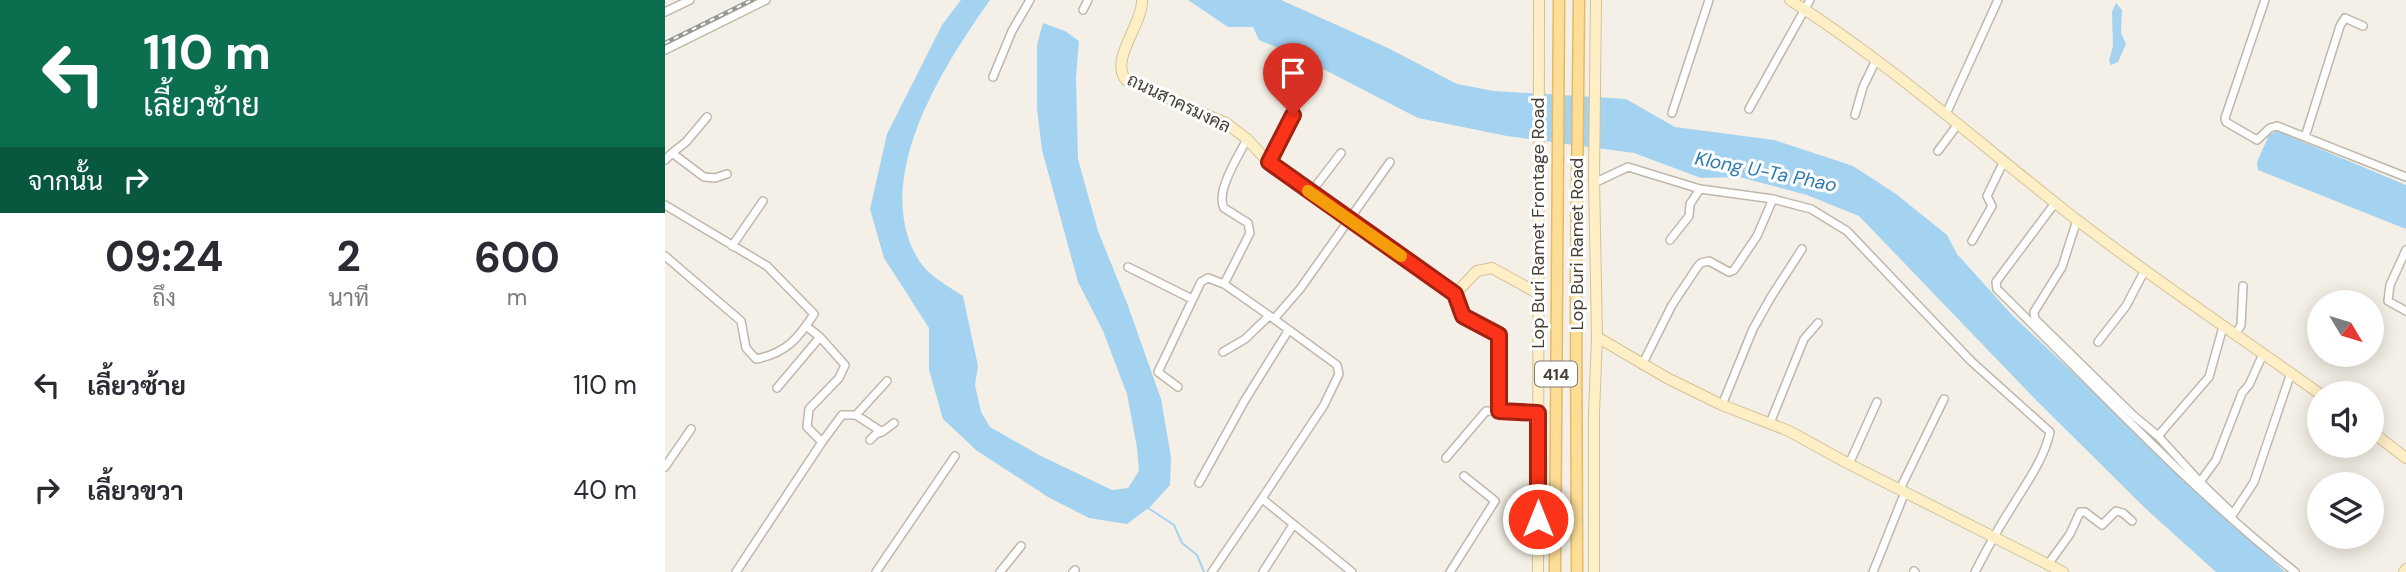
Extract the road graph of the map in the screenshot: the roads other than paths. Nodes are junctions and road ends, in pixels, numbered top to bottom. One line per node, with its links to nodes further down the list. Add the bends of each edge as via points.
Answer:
1 (690, 0): 16 (street)
2 (766, 0): 18 (street)
3 (1030, 0): 20 (street)
4 (1088, 0): 15 (street)
5 (1142, 0): 29 (street, ถนนสาครมงคล, via 1120,63 1122,77 1226,123)
6 (1539, 0): 59 (street, Lop Buri Ramet Frontage Road / 414)
7 (1559, 0): 82 (main road, Lop Buri Ramet Road / 414)
8 (1579, 0): 83 (main road, Lop Buri Ramet Road / 414)
9 (1596, 0): 39 (street, 414)
10 (1709, 0): 22 (street)
11 (1790, 0): 14 (street)
12 (1998, 0): 24 (street)
13 (2265, 0): 28 (street, via 2226,122 2257,140 2277,126)
14 (1808, 5): 19 (street); 21 (street)
15 (1083, 10)
16 (665, 12)
17 (2363, 26): 28 (street, via 2346,18 2340,26)
18 (665, 50)
19 (1876, 60): 23 (street); 24 (street)
20 (993, 77)
21 (1749, 109)
22 (1672, 113)
23 (1855, 114)
24 (1946, 114): 27 (street)
25 (1293, 115): 35 (street)
26 (707, 117): 31 (street)
27 (1958, 124): 30 (street); 34 (street)
28 (2305, 137): 38 (street)
29 (1247, 139): 35 (street, ถนนสาครมงคล); 56 (street, via 1221,198 1224,208 1248,223 1249,233)
30 (1938, 151)
31 (672, 153): 33 (street); 37 (street, via 704,177)
32 (1341, 153): 41 (street, via 1315,187)
33 (665, 160)
34 (2004, 161): 44 (street); 49 (street, via 1987,196 1992,206)
35 (1269, 162): 41 (street, ถนนสาครมงคล)
36 (1390, 162): 46 (street)
37 (727, 174)
38 (2406, 177)
39 (1594, 180): 40 (street, via 1628,167); 69 (street, 414)
40 (1700, 188): 42 (street); 48 (street, via 1689,216)
41 (1306, 189): 46 (street, ถนนสาครมงคล)
42 (1773, 199): 73 (street, via 1757,236 1734,270 1700,262); 107 (street, via 1811,209 1847,231 1971,361 2050,432 2037,466)
43 (763, 201): 50 (street)
44 (2055, 203): 47 (street); 124 (street, via 1996,282 1997,289 2226,514)
45 (665, 205): 50 (street)
46 (1348, 220): 58 (street, ถนนสาครมงคล); 62 (street, via 1300,289)
47 (2077, 220): 55 (street); 91 (street, via 2062,267 2034,316)
48 (1670, 240)
49 (1972, 241)
50 (732, 246): 64 (street, via 767,266 814,314)
51 (1802, 249): 81 (street, via 1753,329)
52 (2406, 250): 61 (street, via 2388,301)
53 (665, 256): 64 (street, via 741,321 746,348 757,359 776,355)
54 (1128, 267): 60 (street)
55 (2145, 270): 65 (street); 70 (street, via 2126,306)
56 (1224, 284): 60 (street, via 1208,278); 62 (street)
57 (2243, 286): 67 (street, via 2241,325)
58 (1455, 294): 59 (street, via 1478,271 1492,268); 84 (street, via 1463,316 1499,335)
59 (1539, 294): 85 (street, Lop Buri Ramet Frontage Road / 414)
60 (1192, 299): 77 (street, via 1178,318 1157,372)
61 (2406, 311)
62 (1271, 317): 66 (street); 71 (street)
63 (1818, 323): 87 (street, via 1804,339)
64 (806, 326): 68 (street)
65 (2223, 327): 67 (street); 91 (street, via 2209,377)
66 (1288, 331): 102 (street); 104 (street, via 1337,365 1339,374 1324,405)
67 (2235, 335): 72 (street)
68 (820, 337): 78 (street); 94 (street, via 845,365 839,378 809,409 807,427)
69 (1597, 337): 73 (street); 120 (street, 414)
70 (2098, 342)
71 (1223, 352)
72 (2263, 355): 74 (street); 101 (street, via 2242,393 2216,460)
73 (1642, 365): 81 (street)
74 (2291, 373): 76 (street); 101 (street, via 2254,482 2233,514)
75 (887, 381): 86 (street)
76 (2307, 385)
77 (1178, 387)
78 (776, 388)
79 (1944, 400): 103 (street)
80 (1877, 402): 98 (street)
81 (1722, 405): 87 (street)
82 (1556, 409): 83 (main road); 118 (main road, Lop Buri Ramet Road / 414)
83 (1577, 410): 119 (main road, Lop Buri Ramet Road / 414)
84 (1499, 411): 85 (street); 96 (street, via 1486,411)
85 (1538, 413): 117 (street, Lop Buri Ramet Frontage Road / 414)
86 (856, 415): 90 (street); 94 (street, via 842,415)
87 (1770, 423): 98 (street)
88 (894, 424): 90 (street)
89 (691, 429): 99 (street)
90 (881, 432): 92 (street)
91 (2158, 436): 101 (street)
92 (870, 440)
93 (2384, 441): 97 (street)
94 (822, 442): 110 (street)
95 (955, 456): 111 (street)
96 (1446, 458)
97 (2406, 458)
98 (1849, 464): 103 (street)
99 (665, 467)
100 (1464, 476): 116 (street, via 1495,501)
101 (2200, 482)
102 (1199, 483)
103 (1902, 491): 107 (street); 121 (street)
104 (1263, 497): 106 (street); 113 (street)
105 (2132, 521): 109 (street, via 2116,511 2102,525 2080,512)
106 (1293, 525): 114 (street); 115 (street)
107 (1993, 536): 109 (street); 122 (street)
108 (1021, 546): 112 (street)
109 (2049, 563): 123 (street)
110 (736, 572)
111 (876, 572)
112 (1000, 572)
113 (1212, 572)
114 (1263, 572)
115 (1352, 572)
116 (1450, 572)
117 (1538, 572)
118 (1555, 572)
119 (1577, 572)
120 (1594, 572)
121 (1873, 572)
122 (1975, 572)
123 (2063, 572)
124 (2295, 572)

